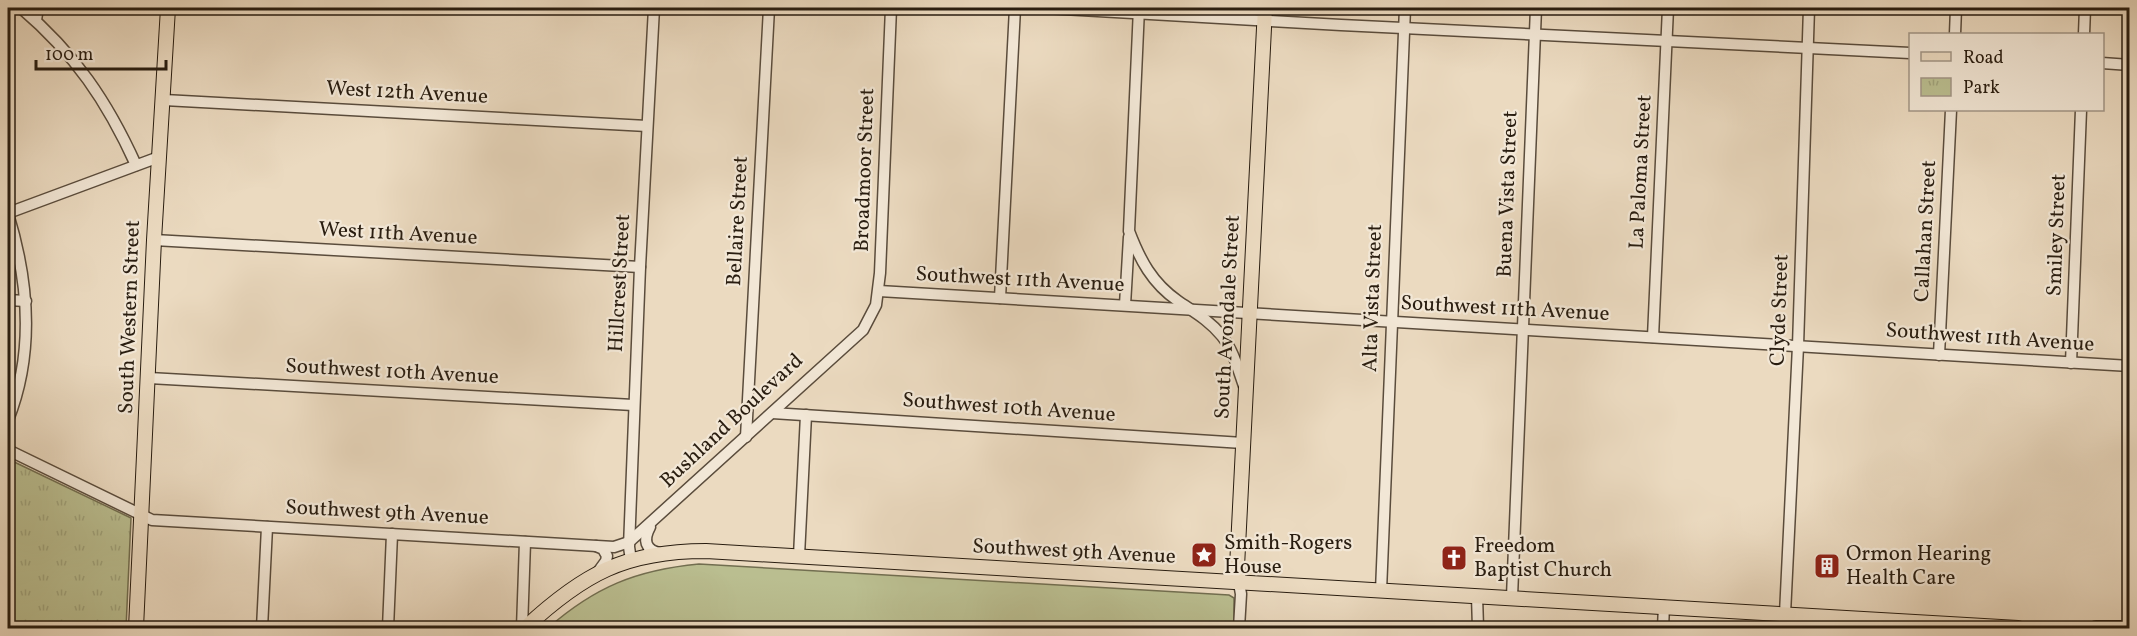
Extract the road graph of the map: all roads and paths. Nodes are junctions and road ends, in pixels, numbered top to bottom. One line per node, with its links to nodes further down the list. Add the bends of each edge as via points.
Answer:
1 (21, 8): 17 (street)
2 (38, 8): 17 (street)
3 (168, 8): 27 (main road, South Western Street)
4 (654, 8): 30 (street, Hillcrest Street)
5 (769, 8): 58 (street, Bellaire Street)
6 (891, 8): 37 (street, Broadmoor Street)
7 (1015, 8): 38 (street)
8 (1045, 8): 15 (street)
9 (1406, 8): 18 (street, Alta Vista Street)
10 (1536, 8): 21 (street, Buena Vista Street)
11 (1668, 8): 22 (street, La Paloma Street)
12 (1809, 8): 23 (street, Clyde Street)
13 (1956, 8): 19 (street)
14 (2085, 8): 20 (street)
15 (1139, 10): 16 (street); 34 (street)
16 (1265, 13): 18 (street); 43 (main road, South Avondale Street)
17 (36, 20): 32 (street, via 94,86)
18 (1404, 28): 21 (street); 44 (street, Alta Vista Street)
19 (1954, 33)
20 (2084, 33)
21 (1535, 35): 22 (street); 45 (street, Buena Vista Street)
22 (1667, 41): 23 (street); 47 (street, La Paloma Street)
23 (1808, 48): 24 (street); 48 (street, Clyde Street)
24 (1909, 53)
25 (2104, 63): 26 (street)
26 (2130, 65)
27 (164, 100): 30 (street, West 12th Avenue); 31 (main road, South Western Street)
28 (1951, 111): 49 (street, Callahan Street)
29 (2081, 111): 50 (street, Smiley Street)
30 (647, 126): 36 (street, Hillcrest Street)
31 (159, 157): 32 (street); 35 (main road, South Western Street)
32 (136, 165): 33 (street)
33 (8, 214): 40 (street)
34 (1129, 231): 41 (street); 42 (street, via 1140,260 1152,276 1179,302)
35 (154, 240): 36 (street, West 11th Avenue); 52 (main road, South Western Street)
36 (640, 267): 54 (street, Hillcrest Street)
37 (879, 291): 38 (street, Southwest 11th Avenue); 46 (street, Broadmoor Street)
38 (1000, 298): 41 (street, Southwest 11th Avenue)
39 (8, 300): 40 (street)
40 (26, 301): 57 (street, via 22,368)
41 (1125, 305): 42 (street, Southwest 11th Avenue)
42 (1194, 310): 43 (street, Southwest 11th Avenue); 53 (street, via 1223,337)
43 (1249, 313): 44 (street, Southwest 11th Avenue); 53 (main road, South Avondale Street)
44 (1391, 321): 45 (street, Southwest 11th Avenue); 72 (street, Alta Vista Street)
45 (1521, 329): 47 (street, Southwest 11th Avenue); 74 (street, Buena Vista Street)
46 (863, 330): 55 (street, Bushland Boulevard)
47 (1653, 337): 48 (street, Southwest 11th Avenue)
48 (1798, 346): 49 (street, Southwest 11th Avenue); 76 (street, Clyde Street)
49 (1939, 355): 50 (street, Southwest 11th Avenue)
50 (2071, 363): 51 (street, Southwest 11th Avenue)
51 (2130, 366)
52 (149, 378): 54 (street, Southwest 10th Avenue); 61 (main road, South Western Street)
53 (1246, 391): 59 (main road, South Avondale Street)
54 (633, 405): 67 (street, Hillcrest Street)
55 (772, 413): 56 (street, Southwest 10th Avenue); 58 (street, Bushland Boulevard)
56 (806, 415): 59 (street, Southwest 10th Avenue); 69 (street)
57 (8, 420)
58 (746, 437): 62 (street, Bushland Boulevard)
59 (1243, 443): 71 (main road, South Avondale Street)
60 (8, 450): 61 (street, Southwest 9th Avenue)
61 (142, 514): 63 (street, Southwest 9th Avenue, via 152,520); 79 (main road, South Western Street)
62 (652, 524): 67 (street, Bushland Boulevard); 68 (street, via 645,540)
63 (267, 527): 64 (street, Southwest 9th Avenue); 80 (street)
64 (392, 534): 65 (street, Southwest 9th Avenue); 81 (street)
65 (525, 542): 66 (street, Southwest 9th Avenue); 82 (street)
66 (595, 546): 67 (street, Southwest 9th Avenue); 70 (street, via 607,556)
67 (630, 550): 68 (main road, Southwest 9th Avenue); 70 (main road, Bushland Boulevard)
68 (655, 551): 69 (main road, Southwest 9th Avenue)
69 (799, 556): 71 (main road, Southwest 9th Avenue)
70 (597, 573): 82 (main road, Bushland Boulevard)
71 (1239, 583): 72 (main road, Southwest 9th Avenue); 83 (street, South Avondale Street)
72 (1381, 591): 73 (main road, Southwest 9th Avenue)
73 (1477, 596): 74 (main road, Southwest 9th Avenue); 84 (street)
74 (1512, 597): 75 (main road, Southwest 9th Avenue)
75 (1664, 606): 76 (main road, Southwest 9th Avenue); 85 (street)
76 (1785, 614): 77 (main road, Southwest 9th Avenue)
77 (1971, 627): 86 (main road, Southwest 9th Avenue)
78 (2130, 627): 88 (main road)
79 (136, 628)
80 (262, 628)
81 (388, 628)
82 (523, 628)
83 (1239, 628)
84 (1478, 628)
85 (1663, 628)
86 (2018, 628)
87 (2096, 628): 88 (main road)
88 (2114, 628): 89 (main road)
89 (2125, 628)

